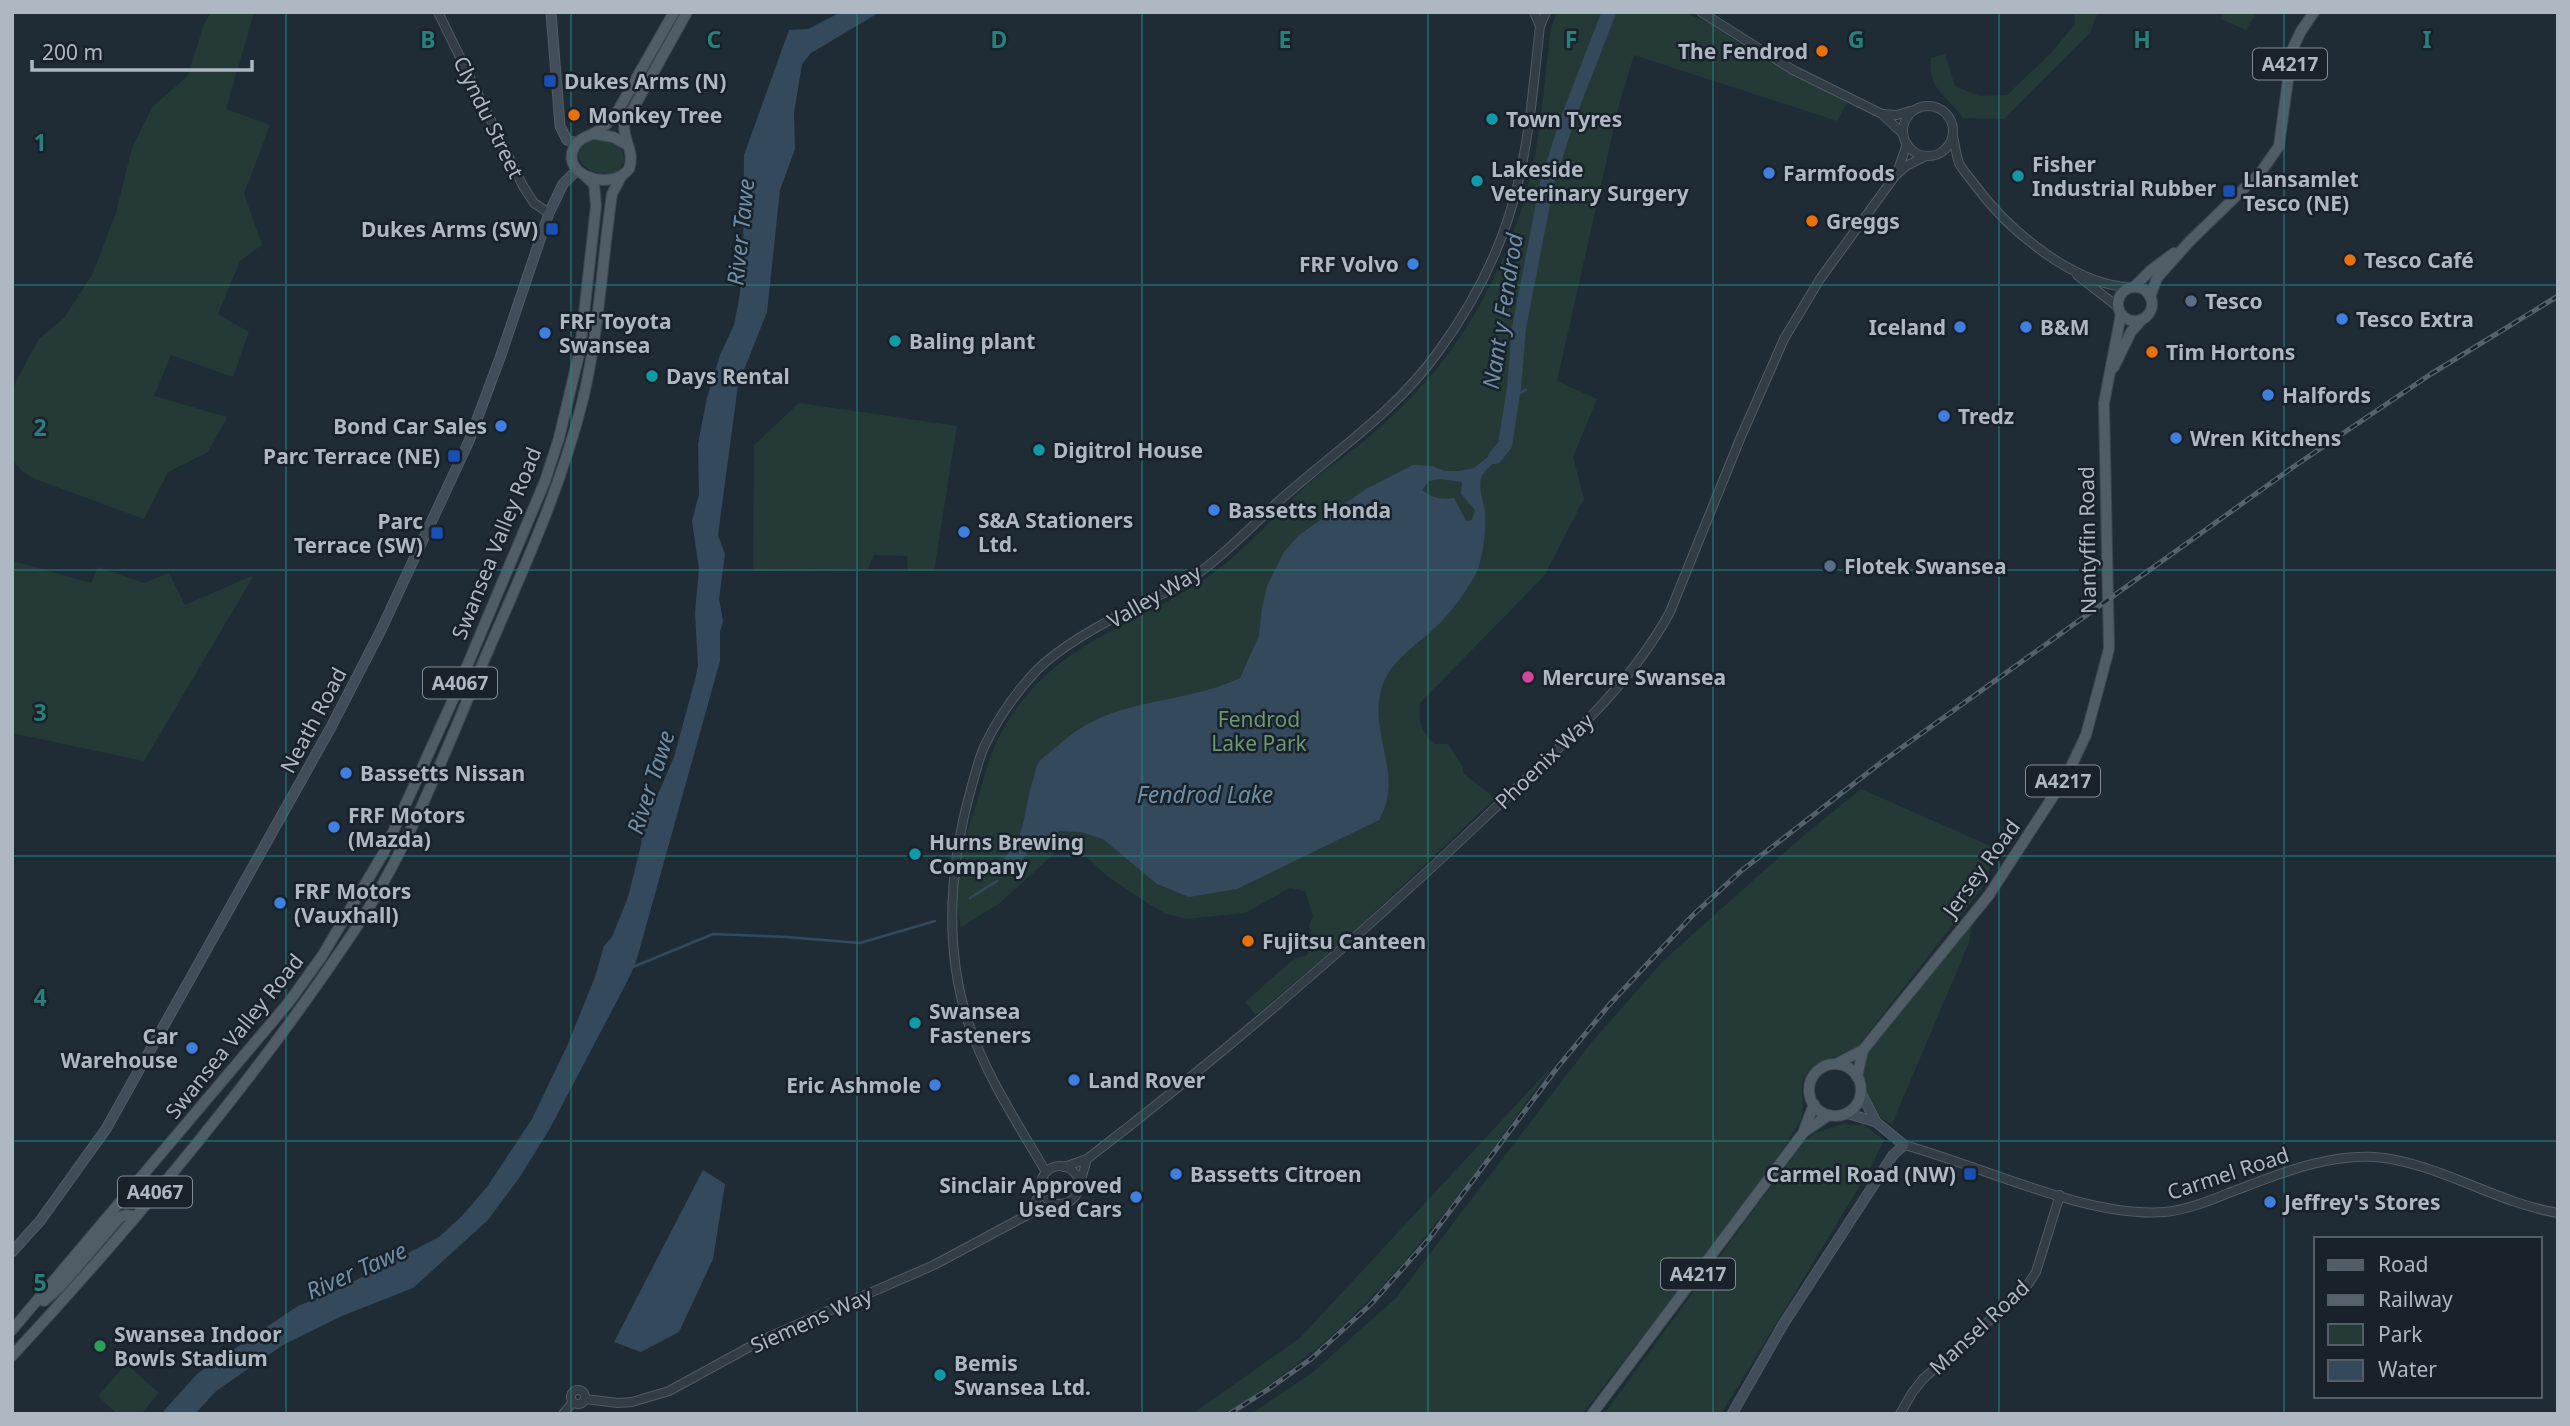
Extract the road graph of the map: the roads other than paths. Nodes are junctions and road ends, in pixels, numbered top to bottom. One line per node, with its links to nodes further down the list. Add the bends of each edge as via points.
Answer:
1 (438, 12): 25 (street, Clyndu Street, via 523,186 534,203)
2 (551, 12): 15 (main road, via 560,126 567,140)
3 (674, 12): 12 (main road, via 616,114)
4 (687, 12): 17 (main road, via 628,117 624,135)
5 (1534, 12): 9 (street)
6 (1546, 12): 9 (street, Valley Way)
7 (1701, 12): 11 (street, via 1793,70)
8 (2314, 12): 26 (main road, A4217, via 2292,50 2275,155)
9 (1540, 26): 46 (street, Valley Way, via 1523,162 1511,211 1473,298 1437,354 1377,418 1229,550 1186,582 1079,639 1039,668 1010,702 984,747 953,871 955,962 968,1021 992,1078)
10 (1912, 111): 11 (street); 13 (street); 14 (street, via 1927,105 1943,110 1953,125)
11 (1882, 114): 13 (street)
12 (594, 134): 15 (main road); 17 (main road, via 620,139)
13 (1903, 134): 16 (street)
14 (1953, 136): 18 (street); 20 (street)
15 (577, 144): 21 (main road, via 573,158)
16 (1907, 144): 19 (street); 22 (street, Phoenix Way)
17 (628, 146): 24 (main road, via 632,160)
18 (1937, 154): 19 (street); 20 (street)
19 (1926, 156): 22 (street, Phoenix Way)
20 (1959, 163): 27 (street, via 2002,217 2029,242)
21 (577, 170): 23 (main road); 25 (main road, Neath Road, via 563,184)
22 (1895, 176): 44 (street, Phoenix Way, via 1819,279 1784,339 1670,612 1631,673 1574,734 1322,967)
23 (586, 177): 24 (main road); 55 (main road, Swansea Valley Road / A4067, via 596,193 595,229 580,350 559,438 509,569 383,854 289,1002)
24 (621, 177): 53 (main road, Swansea Valley Road / A4067, via 612,194 583,398 560,477 430,786 356,929 323,978 217,1118)
25 (550, 213): 54 (main road, Neath Road, via 469,441 330,729 106,1129)
26 (2189, 242): 28 (main road, A4217); 29 (main road, A4217, via 2157,278)
27 (2064, 264): 28 (street, via 2104,284); 30 (street)
28 (2133, 287): 29 (main road); 30 (main road, via 2119,297)
29 (2150, 297): 31 (main road, via 2151,310)
30 (2120, 311): 31 (main road, via 2129,320); 32 (main road, Nantyffin Road / A4217, via 2106,382)
31 (2142, 319): 32 (main road, Nantyffin Road / A4217, via 2115,363)
32 (2105, 430): 33 (main road, Nantyffin Road / A4217)
33 (2109, 649): 34 (main road, Jersey Road / A4217, via 2086,735 2067,775 1989,895)
34 (1863, 1051): 35 (main road, Jersey Road / A4217); 36 (main road, Jersey Road / A4217)
35 (1836, 1064): 36 (main road); 38 (main road, via 1821,1069 1811,1082)
36 (1857, 1077): 37 (main road)
37 (1861, 1093): 39 (main road); 41 (main road, Carmel Road)
38 (1814, 1104): 40 (main road); 42 (main road, A4217)
39 (1846, 1113): 40 (main road); 41 (main road, Carmel Road)
40 (1829, 1115): 42 (main road, A4217)
41 (1876, 1122): 43 (main road, Carmel Road)
42 (1803, 1133): 58 (main road, A4217)
43 (1904, 1145): 49 (street, Carmel Road); 59 (main road, via 1812,1280)
44 (1087, 1159): 45 (street, Phoenix Way); 47 (street)
45 (1064, 1167): 46 (street); 47 (street, via 1073,1172)
46 (1046, 1172): 48 (street)
47 (1079, 1186): 50 (street, via 1072,1200)
48 (1041, 1189): 50 (street); 51 (street)
49 (2060, 1195): 52 (street, Carmel Road, via 2125,1212 2167,1212 2288,1171 2337,1159 2376,1157); 60 (street, Mansel Road, via 2036,1272 2025,1289 1923,1379)
50 (1054, 1204): 51 (street, Siemens Way)
51 (1031, 1213): 57 (street, Siemens Way, via 934,1265 764,1339 669,1391 625,1402 585,1399 582,1391 576,1390)
52 (2558, 1213)
53 (135, 1216): 55 (main road, via 120,1217 60,1287); 56 (main road, Swansea Valley Road / A4067)
54 (12, 1252)
55 (15, 1327)
56 (12, 1356)
57 (563, 1414)
58 (1592, 1414)
59 (1732, 1414)
60 (1900, 1414)

